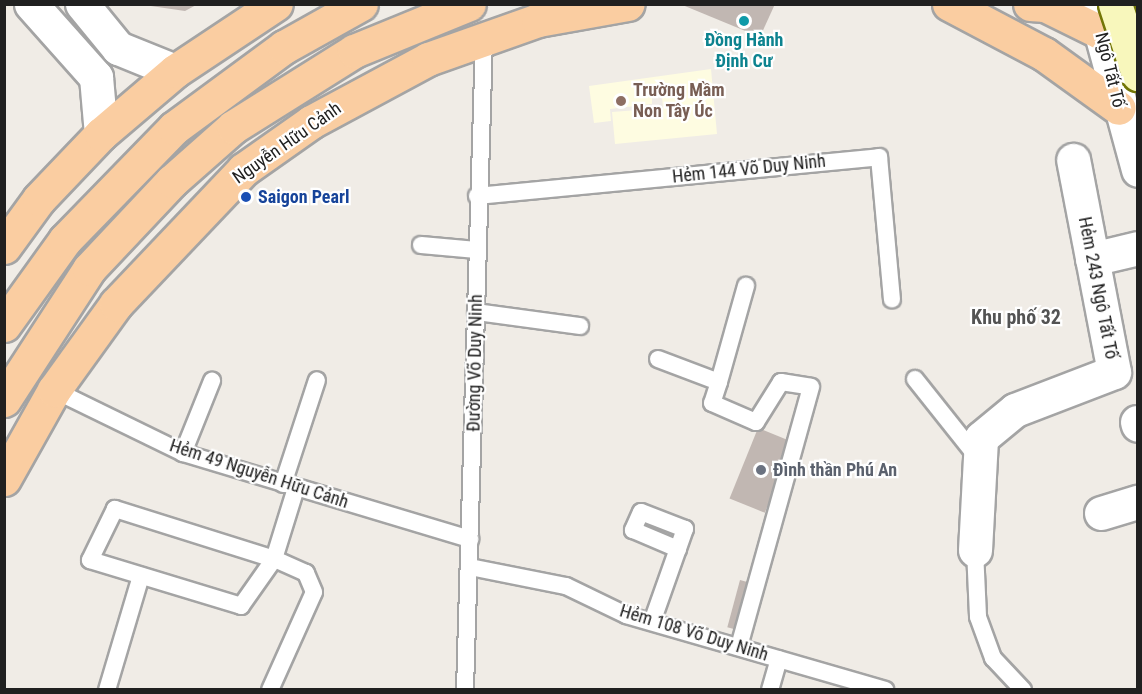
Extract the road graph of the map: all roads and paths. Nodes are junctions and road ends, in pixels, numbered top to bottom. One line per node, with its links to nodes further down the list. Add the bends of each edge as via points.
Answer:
1 (32, 4): 16 (street, via 96,77)
2 (82, 4): 13 (street, via 118,48)
3 (276, 4): 13 (main road)
4 (361, 4): 28 (main road, via 284,47 174,128 65,240)
5 (469, 4): 36 (main road, via 354,51 233,128 172,181 89,269)
6 (628, 4): 11 (main road, Nguyễn Hữu Cảnh, via 538,20)
7 (949, 4): 15 (main road, via 1044,54)
8 (1030, 4): 9 (main road)
9 (1045, 5): 10 (main road)
10 (1102, 14): 12 (main road); 14 (street, bridge); 15 (street, Ngô Tất Tố)
11 (484, 37): 19 (lane, Đường Võ Duy Ninh); 35 (main road, Nguyễn Hữu Cảnh, via 371,87 243,170 161,251)
12 (1137, 39)
13 (175, 71): 16 (main road)
14 (1137, 74)
15 (1119, 108): 18 (street, Ngô Tất Tố)
16 (101, 134): 21 (main road, via 39,199)
17 (1073, 160): 24 (street, Hẻm 243 Ngô Tất Tố)
18 (1137, 170)
19 (477, 196): 23 (lane, Đường Võ Duy Ninh); 26 (lane, Hẻm 144 Võ Duy Ninh, via 879,157)
20 (421, 245): 23 (lane)
21 (4, 247)
22 (1137, 248): 24 (street)
23 (477, 250): 27 (lane, Đường Võ Duy Ninh)
24 (1092, 259): 38 (street, Hẻm 243 Ngô Tất Tố, via 1114,372 1016,410 981,438)
25 (746, 286): 34 (lane)
26 (892, 299)
27 (477, 312): 29 (lane); 43 (lane, Đường Võ Duy Ninh)
28 (4, 325)
29 (580, 326)
30 (658, 359): 34 (lane)
31 (915, 379): 38 (lane)
32 (317, 380): 40 (lane)
33 (212, 381): 37 (lane)
34 (719, 382): 50 (lane, via 712,402 756,422 781,382 811,387)
35 (54, 390): 37 (lane, Hẻm 49 Nguyễn Hữu Cảnh); 39 (main road, Nguyễn Hữu Cảnh)
36 (4, 400)
37 (183, 453): 40 (lane, Hẻm 49 Nguyễn Hữu Cảnh)
38 (980, 460): 45 (street, Hẻm 243 Ngô Tất Tố)
39 (8, 463)
40 (290, 486): 43 (lane, Hẻm 49 Nguyễn Hữu Cảnh); 46 (lane)
41 (1137, 502): 42 (street)
42 (1101, 513)
43 (470, 539): 47 (lane, Đường Võ Duy Ninh)
44 (678, 549): 49 (lane)
45 (975, 550): 57 (lane, via 978,617 993,658)
46 (274, 559): 48 (lane, via 241,606); 48 (lane, via 114,509 90,560); 53 (lane, via 306,573 314,592)
47 (470, 567): 49 (lane, Hẻm 108 Võ Duy Ninh, via 566,586); 54 (lane, Đường Võ Duy Ninh)
48 (141, 576): 52 (lane)
49 (652, 622): 50 (lane, Hẻm 108 Võ Duy Ninh)
50 (739, 646): 51 (lane, Hẻm 108 Võ Duy Ninh)
51 (779, 659): 55 (lane); 56 (lane, Hẻm 108 Võ Duy Ninh)
52 (107, 690)
53 (270, 690)
54 (465, 690)
55 (770, 690)
56 (885, 690)
57 (1023, 690)

